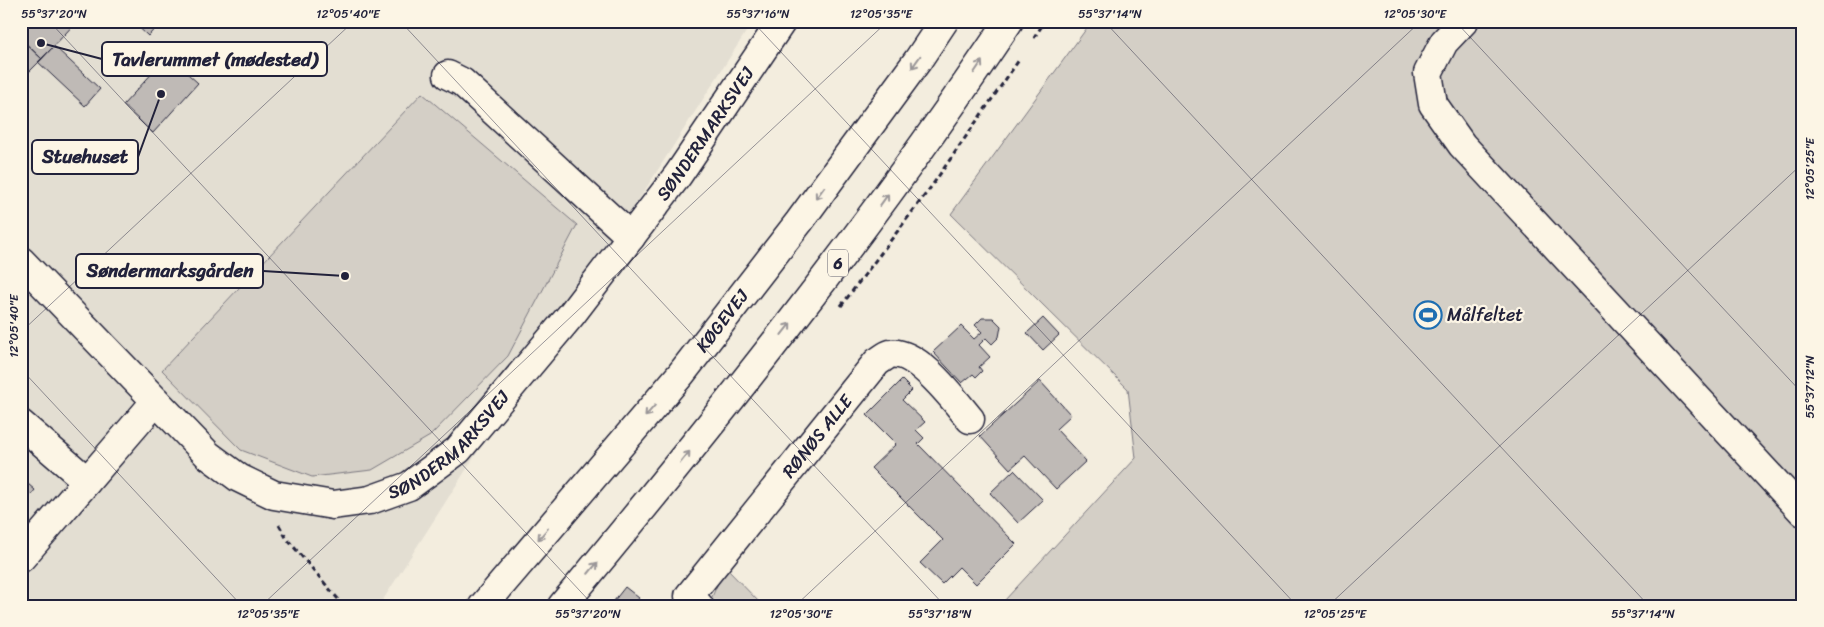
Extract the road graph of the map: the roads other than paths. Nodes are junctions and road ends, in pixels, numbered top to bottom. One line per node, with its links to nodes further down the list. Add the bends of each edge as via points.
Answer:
1 (782, 21): 6 (street, SØNDERMARKSVEJ, via 678,175)
2 (944, 21): 14 (street, KØGEVEJ, one-way to 14, via 804,214 681,374)
3 (1009, 21): 15 (street, 6, one-way to 3, via 840,260)
4 (1464, 21): 12 (street, via 1444,42 1428,73 1433,104 1462,145)
5 (448, 75): 6 (street, via 462,82)
6 (630, 237): 8 (street, SØNDERMARKSVEJ, via 571,315 458,450 409,486 370,500 333,505 274,495 239,478 208,455)
7 (21, 261): 8 (street, SØNDERMARKSVEJ)
8 (156, 401): 11 (street)
9 (970, 418): 16 (street, RØNØS ALLE, via 927,369 904,355 890,354 877,362 689,596)
10 (21, 424): 11 (street)
11 (87, 481): 13 (street)
12 (1803, 512)
13 (21, 558)
14 (483, 606)
15 (562, 606)
16 (699, 606)

